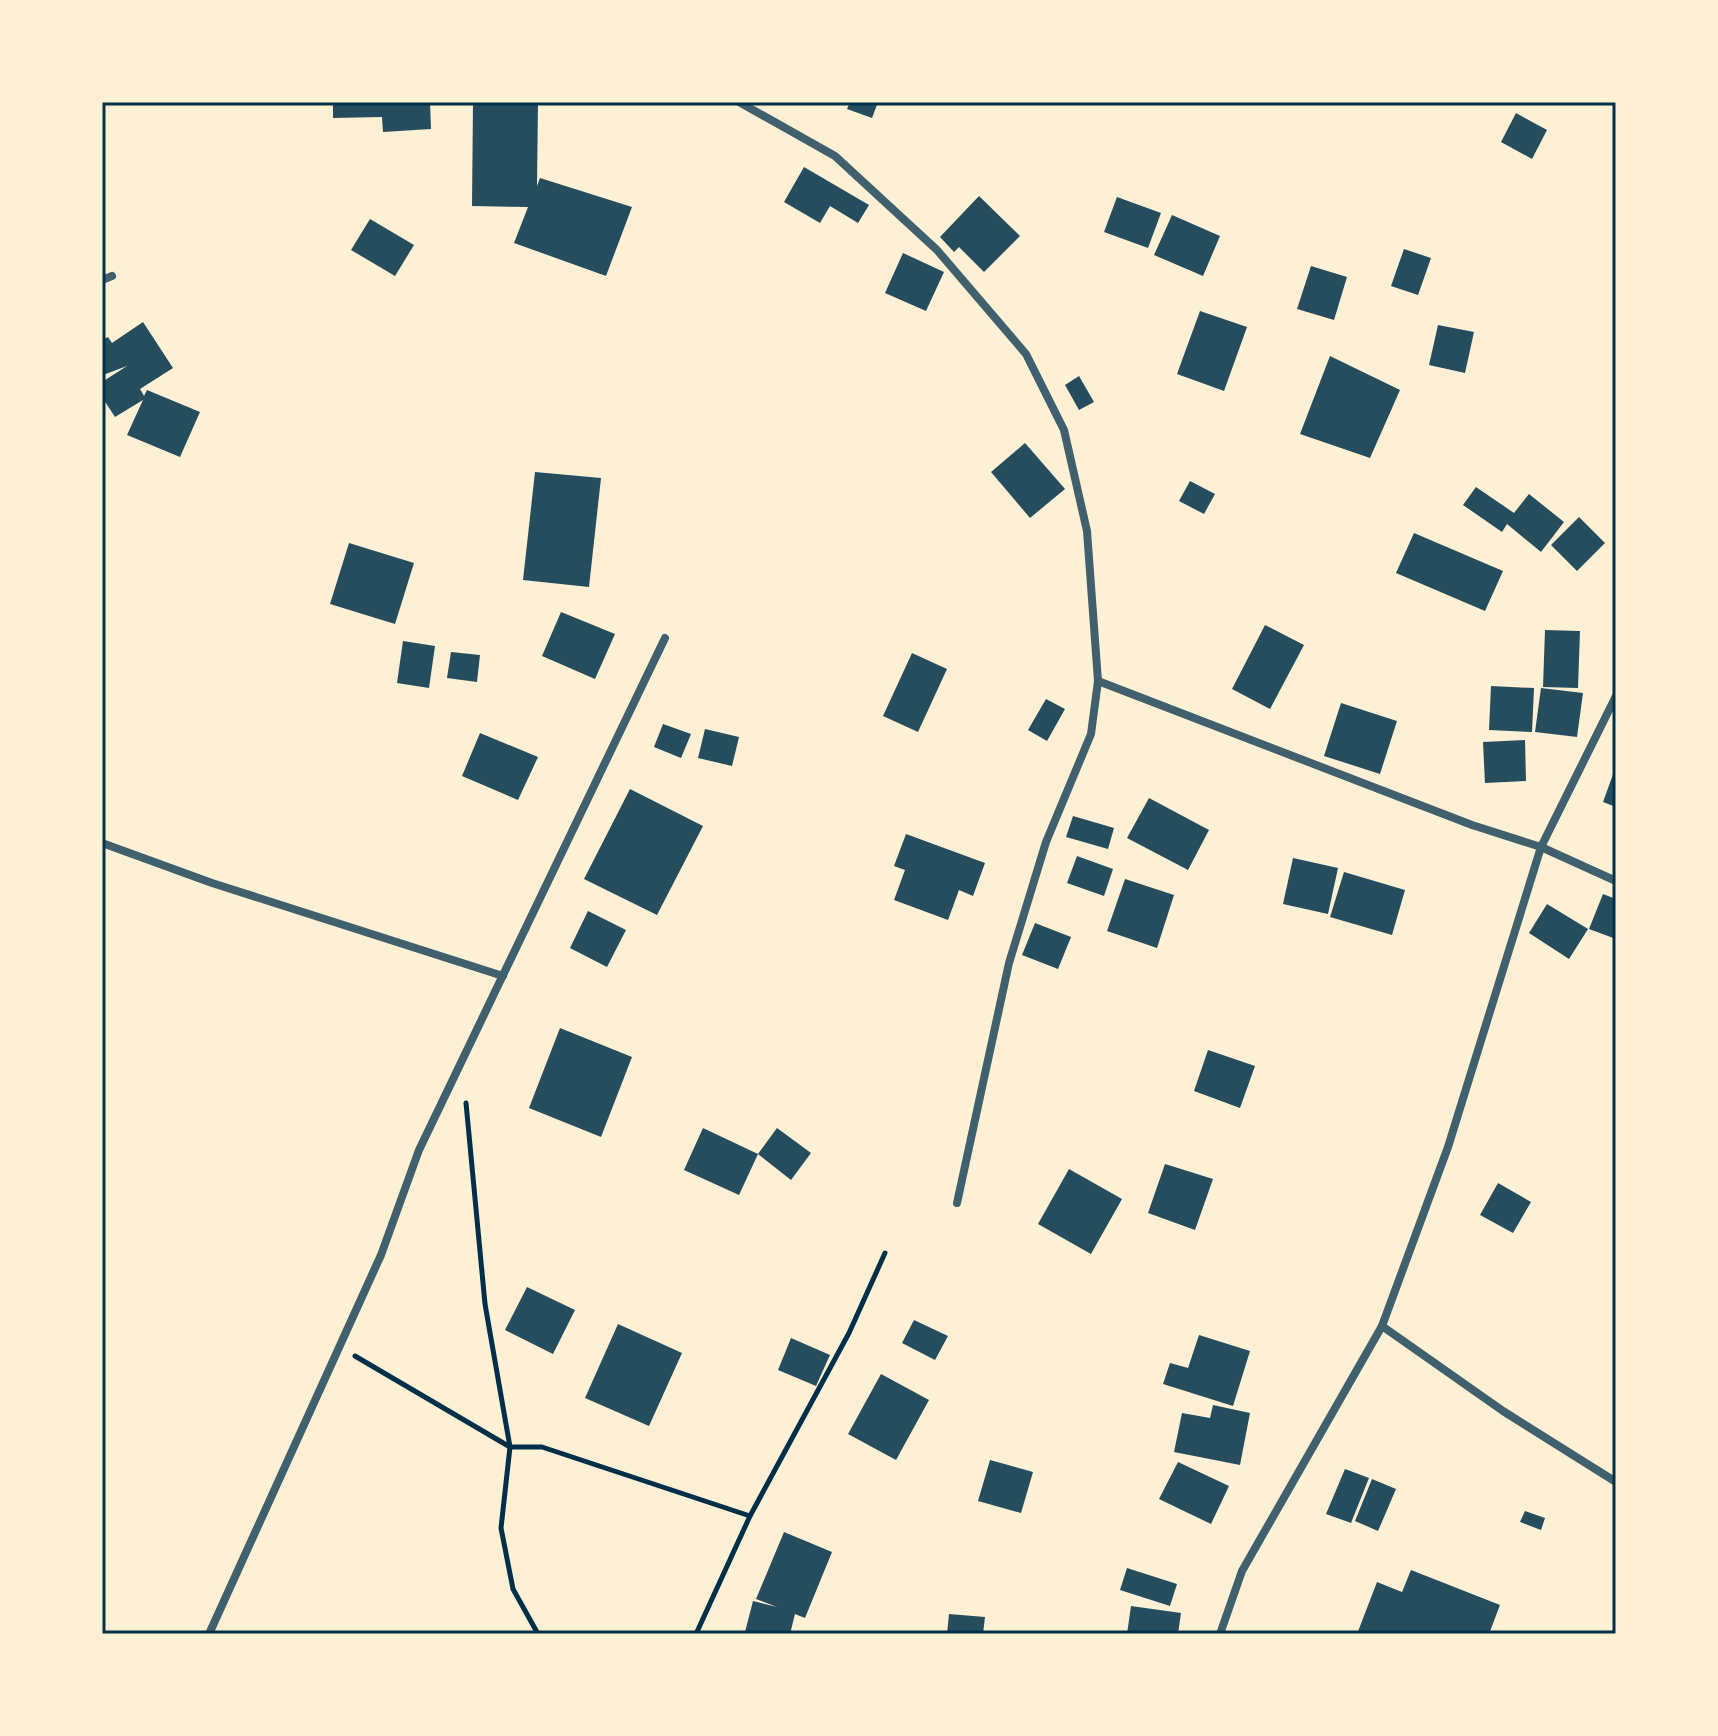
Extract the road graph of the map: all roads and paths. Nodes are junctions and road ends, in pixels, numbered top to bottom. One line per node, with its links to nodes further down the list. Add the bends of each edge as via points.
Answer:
1 (739, 102): 5 (street, via 835,156 937,250 1026,354 1064,430 1087,531)
2 (112, 276): 3 (street)
3 (102, 280)
4 (665, 638): 10 (street)
5 (1098, 681): 8 (street); 12 (street, via 1091,734 1046,842 1009,963)
6 (1616, 696): 8 (street)
7 (102, 843): 10 (street)
8 (1541, 847): 9 (street); 14 (street, via 1448,1147)
9 (1616, 881)
10 (503, 976): 11 (street)
11 (462, 1058): 15 (street); 16 (path, via 485,1304)
12 (957, 1203)
13 (885, 1253): 18 (path, via 849,1333)
14 (1382, 1326): 17 (street); 22 (street, via 1242,1571)
15 (340, 1347): 16 (path); 19 (street)
16 (510, 1447): 18 (path, via 542,1447); 20 (path, via 501,1528 513,1589)
17 (1616, 1482)
18 (750, 1516): 21 (path)
19 (209, 1634)
20 (538, 1634)
21 (696, 1634)
22 (1220, 1634)

